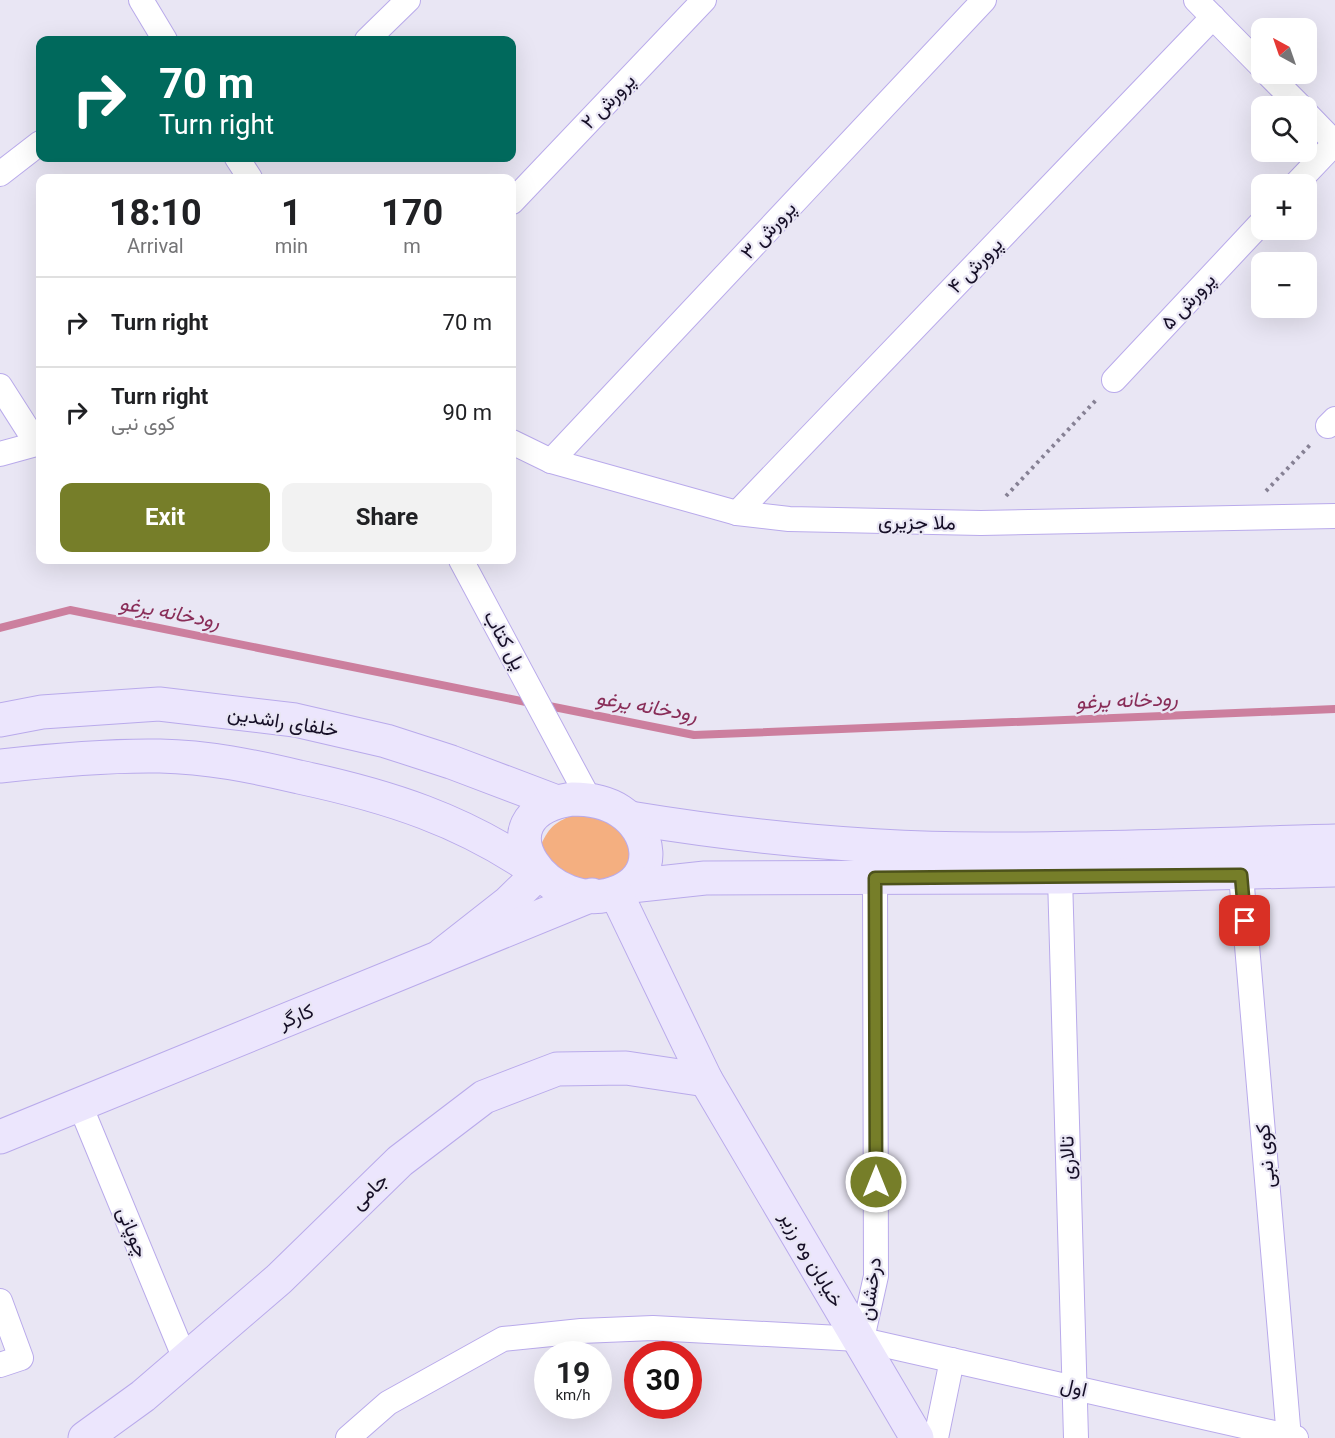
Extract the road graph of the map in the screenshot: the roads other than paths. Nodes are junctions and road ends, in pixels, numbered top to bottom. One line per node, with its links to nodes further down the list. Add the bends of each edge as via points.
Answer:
1 (141, 0): 6 (street)
2 (408, 0): 7 (street)
3 (704, 0): 16 (street, پرورش ۲)
4 (984, 0): 24 (street, پرورش ۳)
5 (1204, 8): 8 (street); 25 (street, پرورش ۴)
6 (163, 36)
7 (371, 36)
8 (1251, 56)
9 (1278, 84): 10 (street)
10 (1290, 96)
11 (1317, 124): 12 (street)
12 (1335, 143): 15 (street)
13 (36, 146): 14 (street)
14 (0, 174)
15 (1306, 174)
16 (516, 198)
17 (1251, 234): 18 (street, پرورش ۵)
18 (1114, 380)
19 (0, 386): 20 (street)
20 (36, 439)
21 (36, 444): 23 (street)
22 (516, 444): 24 (street, ملا جزیری)
23 (0, 454)
24 (551, 461): 25 (street, ملا جزیری)
25 (737, 513): 26 (street, ملا جزیری, via 789,519 981,523)
26 (1335, 516)
27 (463, 564): 30 (street, پل کتاب)
28 (0, 720): 31 (main road, خلفای راشدین, via 42,712 159,704 295,720 386,741)
29 (0, 766): 35 (main road, via 78,757 160,756 227,761 399,801 475,833)
30 (589, 799): 31 (main road); 32 (main road)
31 (556, 802): 35 (main road, via 536,813 524,834 527,854)
32 (630, 819): 33 (main road, via 796,840 988,849); 39 (main road, via 646,844 648,859 642,872)
33 (1335, 841)
34 (1335, 870): 36 (main road)
35 (539, 873): 39 (main road, via 564,890); 40 (main road)
36 (1241, 875): 38 (main road); 55 (street, کوی نبی)
37 (875, 878): 38 (main road); 39 (main road, via 705,878); 45 (street, درخشان, via 876,1276)
38 (1060, 878): 49 (street, تالاری)
39 (613, 891): 40 (main road, کارگر); 41 (main road, خیابان وه رزیر)
40 (443, 954): 42 (main road, کارگر)
41 (706, 1080): 45 (main road, خیابان وه رزیر); 46 (main road, جامی, via 626,1068 557,1069 484,1097 400,1161 279,1279)
42 (80, 1105): 43 (main road, کارگر); 46 (street, چوپانی)
43 (0, 1137)
44 (0, 1301): 48 (street, via 21,1358)
45 (860, 1339): 47 (street, اول); 51 (street, اول, via 653,1328 503,1339 388,1403); 52 (main road, خیابان وه رزیر)
46 (185, 1359): 50 (main road, جامی)
47 (952, 1360): 49 (street, اول); 53 (street)
48 (0, 1365)
49 (1073, 1387): 54 (street, تالاری); 55 (street, اول)
50 (85, 1438)
51 (348, 1438)
52 (917, 1438)
53 (936, 1438)
54 (1076, 1438)
55 (1292, 1438)

